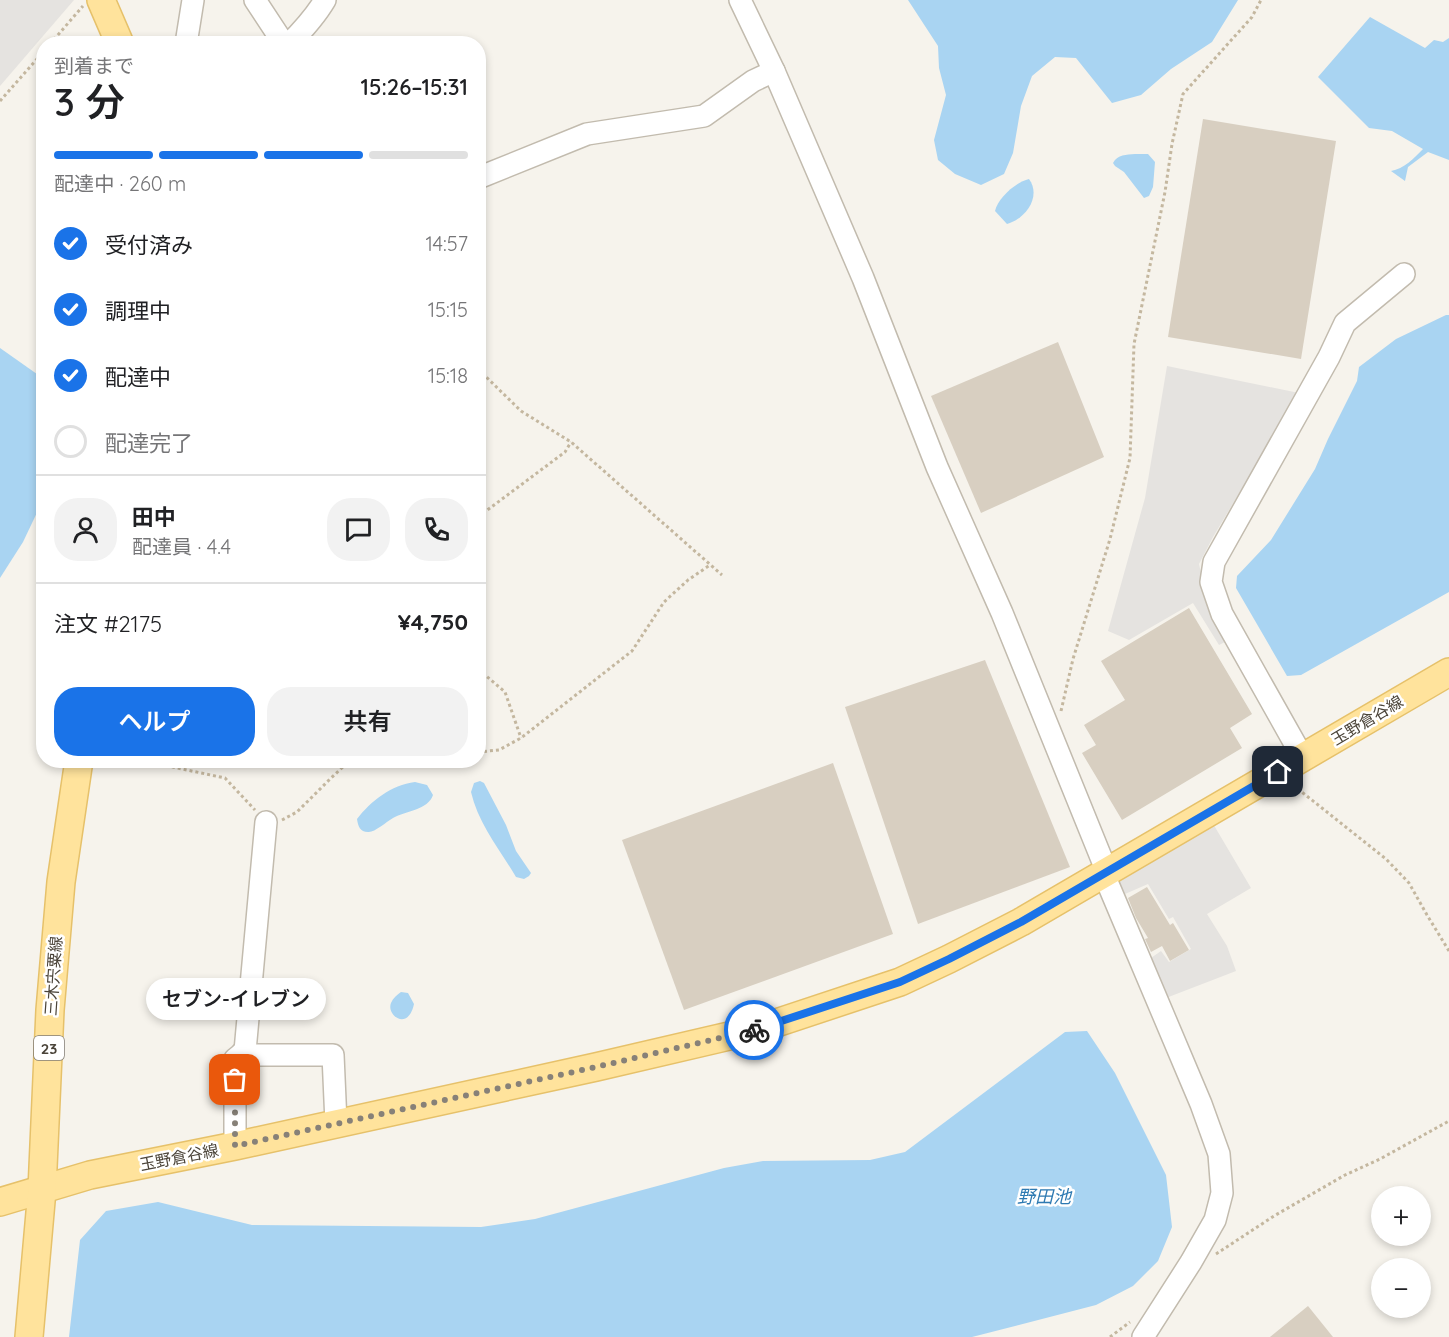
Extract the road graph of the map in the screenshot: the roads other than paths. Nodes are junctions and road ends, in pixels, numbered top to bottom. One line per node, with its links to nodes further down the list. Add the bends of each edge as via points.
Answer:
1 (101, 0): 6 (main road)
2 (193, 0): 7 (street)
3 (255, 0): 8 (street)
4 (325, 0): 9 (street)
5 (740, 0): 10 (street)
6 (117, 36)
7 (187, 36)
8 (279, 36)
9 (297, 36)
10 (774, 71): 11 (street, via 704,116 587,134); 17 (street)
11 (486, 175)
12 (1404, 274): 14 (street, via 1345,323 1214,562 1211,582 1222,614)
13 (1449, 672): 14 (main road, 玉野倉谷線)
14 (1303, 758): 17 (main road, 玉野倉谷線)
15 (78, 768): 21 (main road, 三木宍粟線 / 23, via 60,894 50,1010)
16 (266, 822): 18 (street)
17 (1107, 872): 19 (main road, 玉野倉谷線, via 949,959 900,982 826,1007 755,1030); 24 (street, via 1108,884 1219,1154 1222,1193 1215,1220)
18 (242, 1053): 19 (street, via 333,1055); 20 (street, via 236,1059)
19 (336, 1123): 20 (main road, 玉野倉谷線)
20 (235, 1146): 21 (main road, 玉野倉谷線, via 90,1175)
21 (42, 1190): 22 (main road, 玉野倉谷線); 23 (main road, 三木宍粟線 / 23)
22 (0, 1202)
23 (29, 1337)
24 (1143, 1337)

